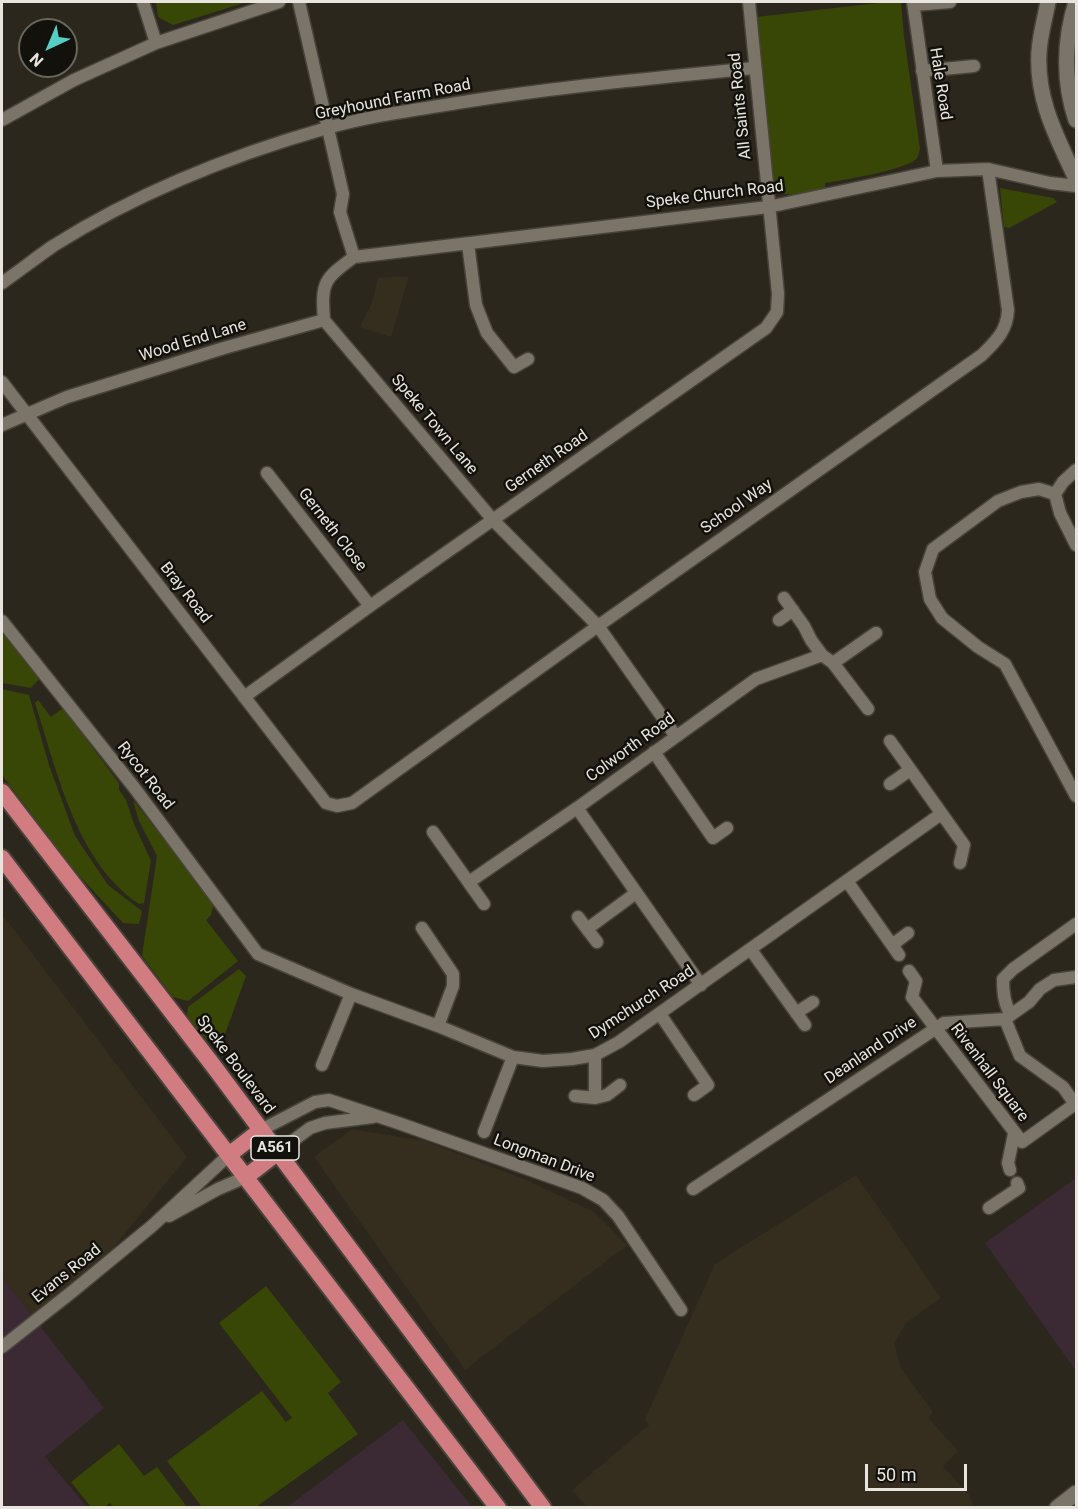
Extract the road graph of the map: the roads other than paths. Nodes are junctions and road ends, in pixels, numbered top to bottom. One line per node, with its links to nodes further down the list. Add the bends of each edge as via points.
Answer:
1 (143, 2): 9 (street)
2 (279, 2): 9 (street)
3 (299, 2): 15 (street)
4 (748, 2): 11 (street, All Saints Road)
5 (950, 2): 8 (street)
6 (1048, 2): 18 (street, via 1039,52 1041,91 1049,121)
7 (1076, 2): 14 (street, via 1066,52 1067,77)
8 (913, 3): 12 (street, Hale Road)
9 (156, 43): 13 (street, via 74,80)
10 (974, 66): 12 (street)
11 (754, 68): 15 (street, Greyhound Farm Road, via 501,96); 20 (street, All Saints Road)
12 (922, 71): 17 (street, Hale Road)
13 (2, 120)
14 (1077, 120)
15 (328, 128): 22 (street, via 343,194 340,212); 23 (street, Greyhound Farm Road, via 214,166 133,202 52,247)
16 (988, 169): 17 (street, Speke Church Road); 19 (street, Speke Church Road); 39 (street, School Way, via 1008,310 1002,335 982,355)
17 (937, 171): 20 (street, Speke Church Road)
18 (1077, 179)
19 (1077, 186)
20 (768, 207): 21 (street, Speke Church Road); 32 (street, Gerneth Road, via 778,294 777,312 766,328)
21 (468, 244): 22 (street, Speke Church Road); 25 (street, via 476,305 487,333 514,367)
22 (354, 257): 24 (street, via 332,273 325,285)
23 (2, 283)
24 (324, 320): 27 (street, Wood End Lane, via 67,397); 32 (street, Speke Town Lane)
25 (528, 359)
26 (2, 382): 27 (street, Bray Road)
27 (27, 415): 28 (street, Wood End Lane); 43 (street, Bray Road)
28 (2, 425)
29 (1077, 470): 31 (street)
30 (267, 473): 35 (street, Gerneth Close)
31 (1055, 494): 33 (street); 51 (street, via 1039,489 998,501 933,549 925,572 930,599 942,618 1005,664)
32 (493, 520): 35 (street, Gerneth Road); 39 (street, Speke Town Lane)
33 (1077, 545)
34 (784, 598): 36 (street)
35 (370, 606): 43 (street, Gerneth Road)
36 (793, 610): 37 (street); 41 (street)
37 (778, 620)
38 (2, 621): 70 (street, Rycot Road, via 133,786)
39 (598, 626): 45 (street, Speke Town Lane); 52 (street, School Way)
40 (876, 633): 42 (street)
41 (822, 655): 42 (street); 45 (street, Colworth Road, via 756,679)
42 (833, 663): 44 (street)
43 (244, 697): 52 (street, Bray Road, via 326,803 337,806)
44 (868, 709)
45 (675, 735): 47 (street, Colworth Road)
46 (890, 741): 48 (street)
47 (654, 752): 53 (street, Colworth Road); 55 (street, via 713,838)
48 (910, 770): 49 (street); 54 (street)
49 (890, 784)
50 (2, 792): 91 (highway, Speke Boulevard / A561)
51 (1077, 796)
52 (352, 802)
53 (577, 808): 60 (street, Colworth Road); 61 (street)
54 (941, 814): 58 (street, via 964,845); 59 (street, Dymchurch Road)
55 (727, 828)
56 (433, 832): 60 (street)
57 (2, 858): 95 (highway, A561)
58 (960, 863)
59 (847, 881): 67 (street, via 896,950); 69 (street, Dymchurch Road)
60 (468, 882): 62 (street)
61 (636, 893): 66 (street); 73 (street)
62 (484, 903)
63 (578, 917): 66 (street)
64 (1077, 924): 78 (street, Rivenhall Square, via 1003,979)
65 (422, 928): 80 (street, via 453,974 453,986)
66 (587, 929): 68 (street)
67 (908, 933)
68 (597, 942)
69 (751, 950): 73 (street, Dymchurch Road); 77 (street)
70 (258, 954): 74 (street, Dymchurch Road)
71 (909, 971): 81 (street, Rivenhall Square, via 916,981 912,997)
72 (1077, 977): 78 (street, via 1054,980)
73 (701, 985): 76 (street, Dymchurch Road)
74 (351, 994): 80 (street, Dymchurch Road); 84 (street)
75 (813, 1002): 77 (street)
76 (660, 1014): 82 (street, Dymchurch Road); 86 (street, via 708,1084)
77 (796, 1014): 79 (street)
78 (1008, 1017): 81 (street, Deanland Drive, via 944,1023); 89 (street, Rivenhall Square, via 1020,1056 1063,1087)
79 (805, 1025)
80 (438, 1026): 83 (street, Dymchurch Road)
81 (935, 1028): 93 (street, Rivenhall Square); 99 (street, Deanland Drive)
82 (595, 1054): 83 (street, Dymchurch Road, via 543,1061); 88 (street)
83 (513, 1057): 92 (street)
84 (322, 1065)
85 (620, 1085): 88 (street)
86 (694, 1095)
87 (575, 1096): 88 (street)
88 (595, 1098)
89 (1076, 1104): 93 (street, Rivenhall Square, via 1022,1142)
90 (380, 1116): 91 (street, Longman Drive, via 330,1100 301,1108); 94 (street, Longman Drive, via 310,1128); 102 (street, Longman Drive, via 582,1188 603,1200)
91 (261, 1130): 94 (highway, Speke Boulevard / A561); 95 (highway, A561)
92 (484, 1132)
93 (1014, 1134): 96 (street)
94 (278, 1152): 97 (highway, A561); 106 (highway, Speke Boulevard / A561)
95 (230, 1154): 97 (highway, A561); 101 (street, Evans Road)
96 (1010, 1170)
97 (246, 1177): 101 (street, Evans Road); 105 (highway, A561)
98 (1017, 1183): 100 (street, via 1019,1188)
99 (693, 1189)
100 (989, 1208)
101 (152, 1226): 103 (street, Evans Road)
102 (681, 1310)
103 (2, 1347)
104 (1077, 1493): 107 (street)
105 (498, 1508)
106 (543, 1508)
107 (1057, 1508)

